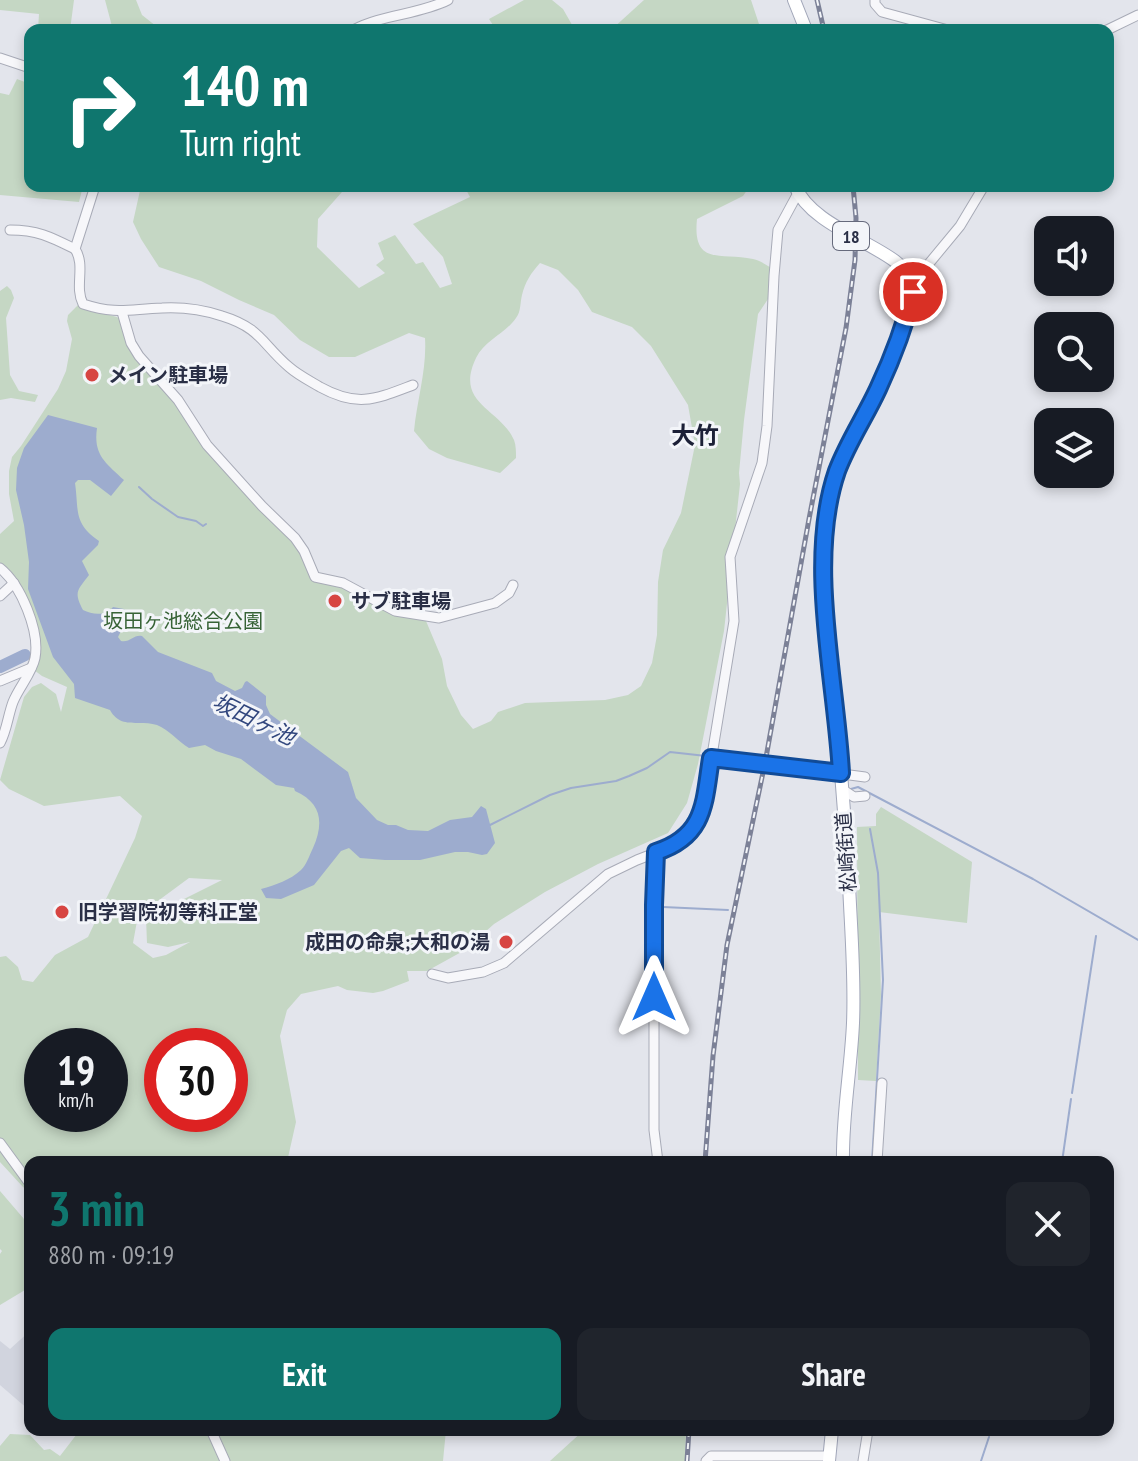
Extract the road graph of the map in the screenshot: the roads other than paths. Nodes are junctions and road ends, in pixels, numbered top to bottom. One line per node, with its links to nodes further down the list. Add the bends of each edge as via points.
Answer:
1 (448, 0): 5 (street)
2 (794, 0): 6 (main road)
3 (875, 0): 7 (street, via 882,12)
4 (1138, 15): 8 (street)
5 (366, 24)
6 (804, 24)
7 (926, 24)
8 (1114, 27)
9 (0, 58): 10 (street)
10 (24, 66)
11 (93, 192): 16 (street)
12 (796, 192): 27 (street, via 778,230 767,426 762,463 730,557 734,621)
13 (800, 192): 17 (main road, 18, via 821,217 894,260)
14 (980, 192): 17 (street, via 960,226)
15 (10, 230): 16 (street, via 43,233)
16 (75, 249): 18 (street, via 81,261 83,304)
17 (912, 281): 28 (main road, 松崎街道, via 904,321 837,471 827,516 826,615)
18 (122, 312): 19 (street, via 177,308 220,315 248,326 290,368 339,397 375,398); 22 (street, via 139,356 178,400 207,445 295,538 315,577 343,583 395,611 439,618 499,601)
19 (413, 385)
20 (0, 568): 21 (street)
21 (14, 583): 23 (street); 24 (street, via 36,641)
22 (513, 585)
23 (0, 596)
24 (31, 668): 25 (street); 26 (street)
25 (0, 681)
26 (0, 743)
27 (711, 758): 28 (street); 32 (street, via 694,828)
28 (841, 773): 29 (street); 30 (main road, 松崎街道)
29 (865, 777)
30 (842, 789): 31 (street, via 854,797); 37 (main road, 松崎街道, via 853,1020)
31 (865, 796)
32 (656, 852): 33 (street, via 608,874 504,963 448,978); 36 (street)
33 (432, 974)
34 (882, 1083): 38 (street)
35 (0, 1143): 39 (street)
36 (657, 1156)
37 (843, 1156)
38 (877, 1156)
39 (24, 1176)
40 (214, 1436): 44 (street)
41 (832, 1436): 43 (main road)
42 (867, 1436): 46 (street)
43 (830, 1458): 45 (street, via 711,1456)
44 (225, 1461)
45 (706, 1461)
46 (863, 1461)

